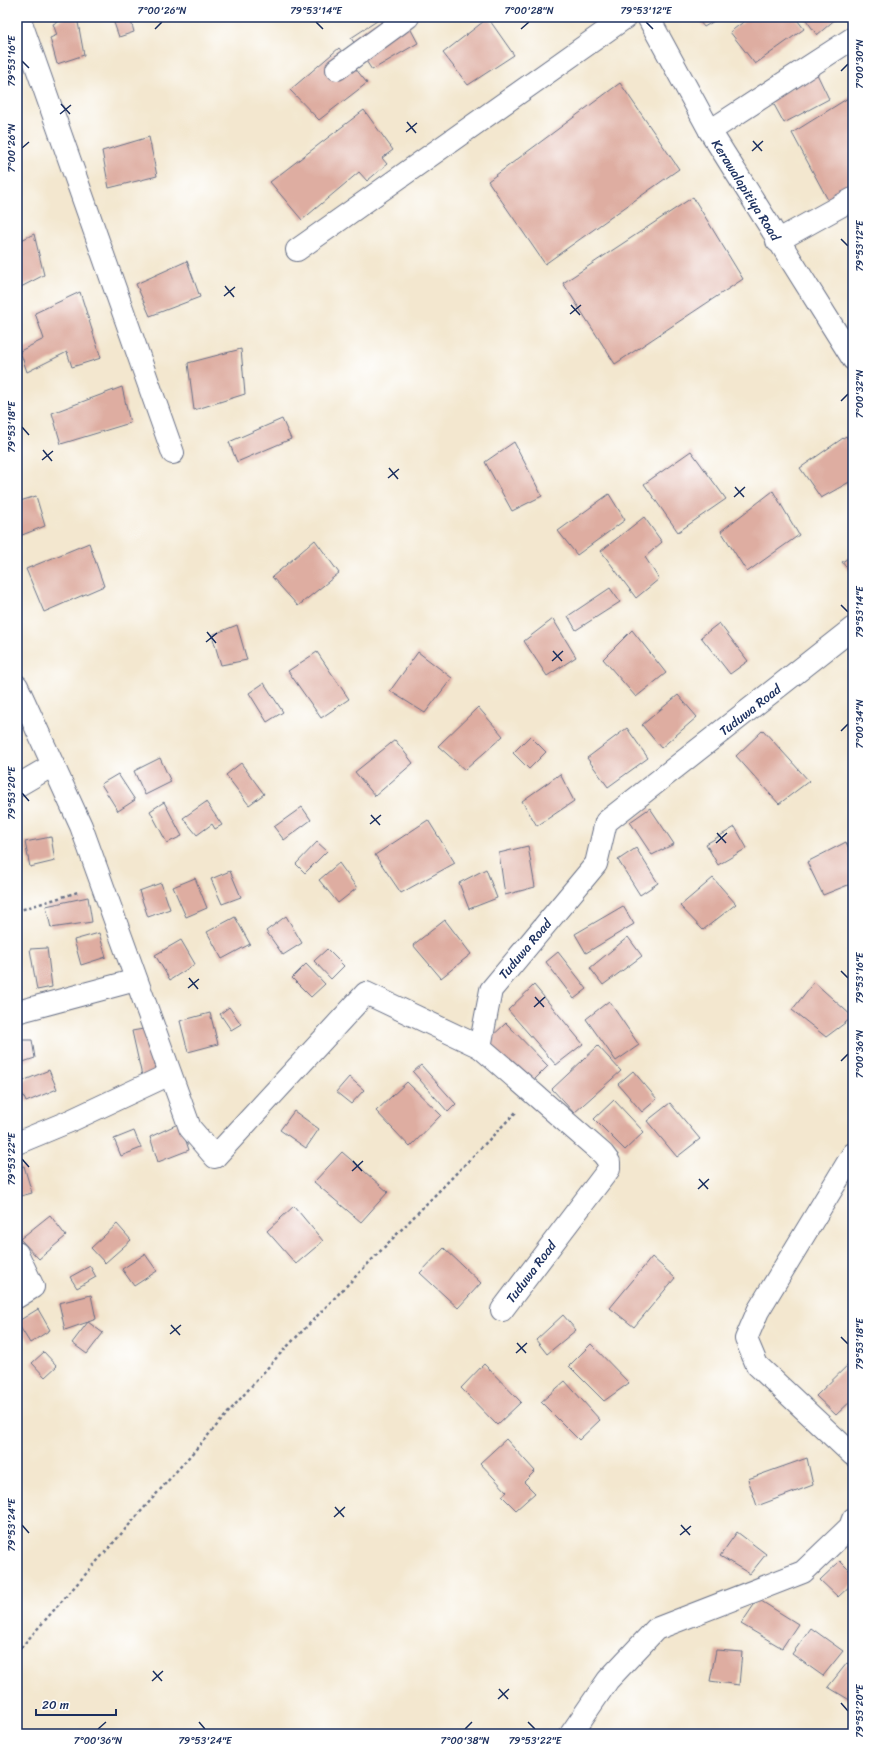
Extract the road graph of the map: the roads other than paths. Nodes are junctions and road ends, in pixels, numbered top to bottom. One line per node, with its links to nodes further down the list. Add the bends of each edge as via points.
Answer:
1 (19, 17): 12 (street)
2 (408, 17): 6 (street)
3 (626, 17): 10 (street)
4 (651, 18): 7 (street, Kerawalapitiya Road)
5 (853, 38): 7 (street)
6 (337, 69)
7 (710, 130): 9 (street, Kerawalapitiya Road)
8 (853, 200): 9 (street)
9 (777, 241): 11 (street, Kerawalapitiya Road)
10 (297, 250)
11 (853, 358)
12 (173, 453)
13 (853, 628): 19 (street, Tuduwa Road, via 606,822 596,864 491,990)
14 (17, 686): 15 (street)
15 (53, 765): 16 (street); 17 (street, via 81,826)
16 (17, 786)
17 (136, 980): 18 (street); 20 (street)
18 (17, 1012)
19 (480, 1047): 20 (street, via 366,993 215,1157 190,1128); 25 (street, Tuduwa Road, via 604,1154 609,1162 609,1169)
20 (170, 1074): 21 (street)
21 (17, 1143)
22 (853, 1154): 26 (street, via 758,1311 746,1339 757,1365)
23 (17, 1253): 24 (street, via 33,1287)
24 (17, 1297)
25 (502, 1310)
26 (853, 1455)
27 (853, 1519): 28 (street, via 850,1527 803,1572 656,1629 608,1680)
28 (571, 1734)

